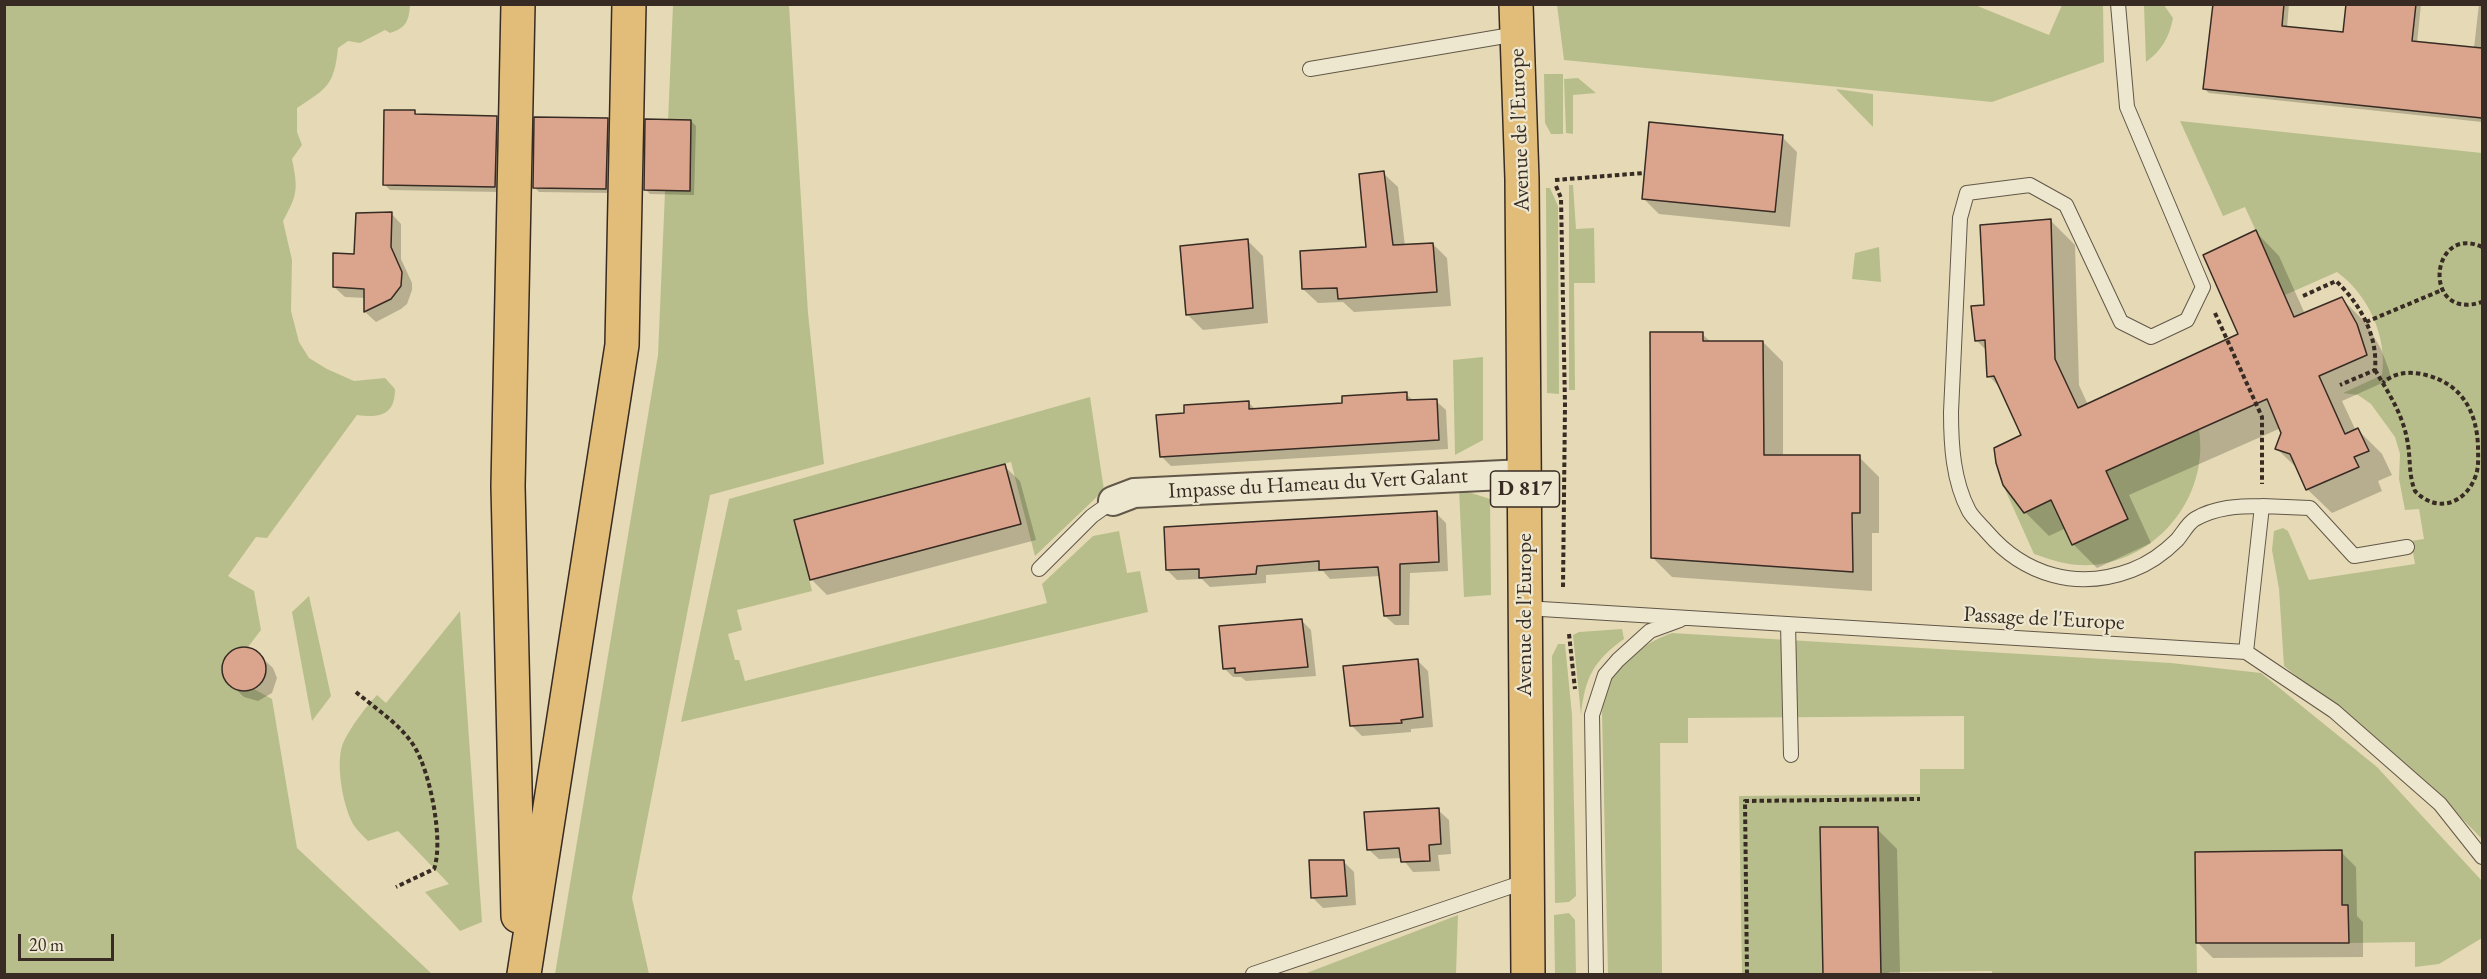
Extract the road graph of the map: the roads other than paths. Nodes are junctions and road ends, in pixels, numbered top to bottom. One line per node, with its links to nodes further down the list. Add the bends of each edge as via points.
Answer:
1 (518, 4): 18 (main road, via 508,486)
2 (628, 4): 19 (main road, via 622,345)
3 (2118, 4): 8 (lane, via 2127,107 2204,287 2187,320 2151,337 2121,322 2066,205 2031,185 1967,193 1960,218 1951,412 1957,479 1969,512 1995,542 2022,564 2053,576 2080,579 2132,570 2156,557 2193,520 2202,516 2227,506)
4 (1516, 19): 5 (lane); 6 (main road, Avenue de l'Europe / D 817, via 1522,179)
5 (1310, 69)
6 (1524, 474): 7 (street, Impasse du Hameau du Vert Galant, via 1134,493); 11 (main road, Avenue de l'Europe / D 817)
7 (1113, 501): 10 (lane, via 1092,516)
8 (2262, 506): 9 (lane, via 2310,508 2354,556); 14 (lane)
9 (2407, 547)
10 (1039, 569)
11 (1525, 608): 12 (lane, Passage de l'Europe); 17 (main road, Avenue de l'Europe / D 817)
12 (1685, 618): 13 (lane, Passage de l'Europe); 22 (lane, via 1650,631 1618,660 1605,675 1592,715)
13 (1788, 624): 14 (lane, Passage de l'Europe); 15 (lane)
14 (2246, 652): 16 (lane, via 2334,711 2440,804)
15 (1791, 755)
16 (2482, 857)
17 (1527, 880): 20 (lane); 21 (main road, Avenue de l'Europe / D 817)
18 (519, 975)
19 (524, 975)
20 (1253, 975)
21 (1528, 975)
22 (1596, 975)

